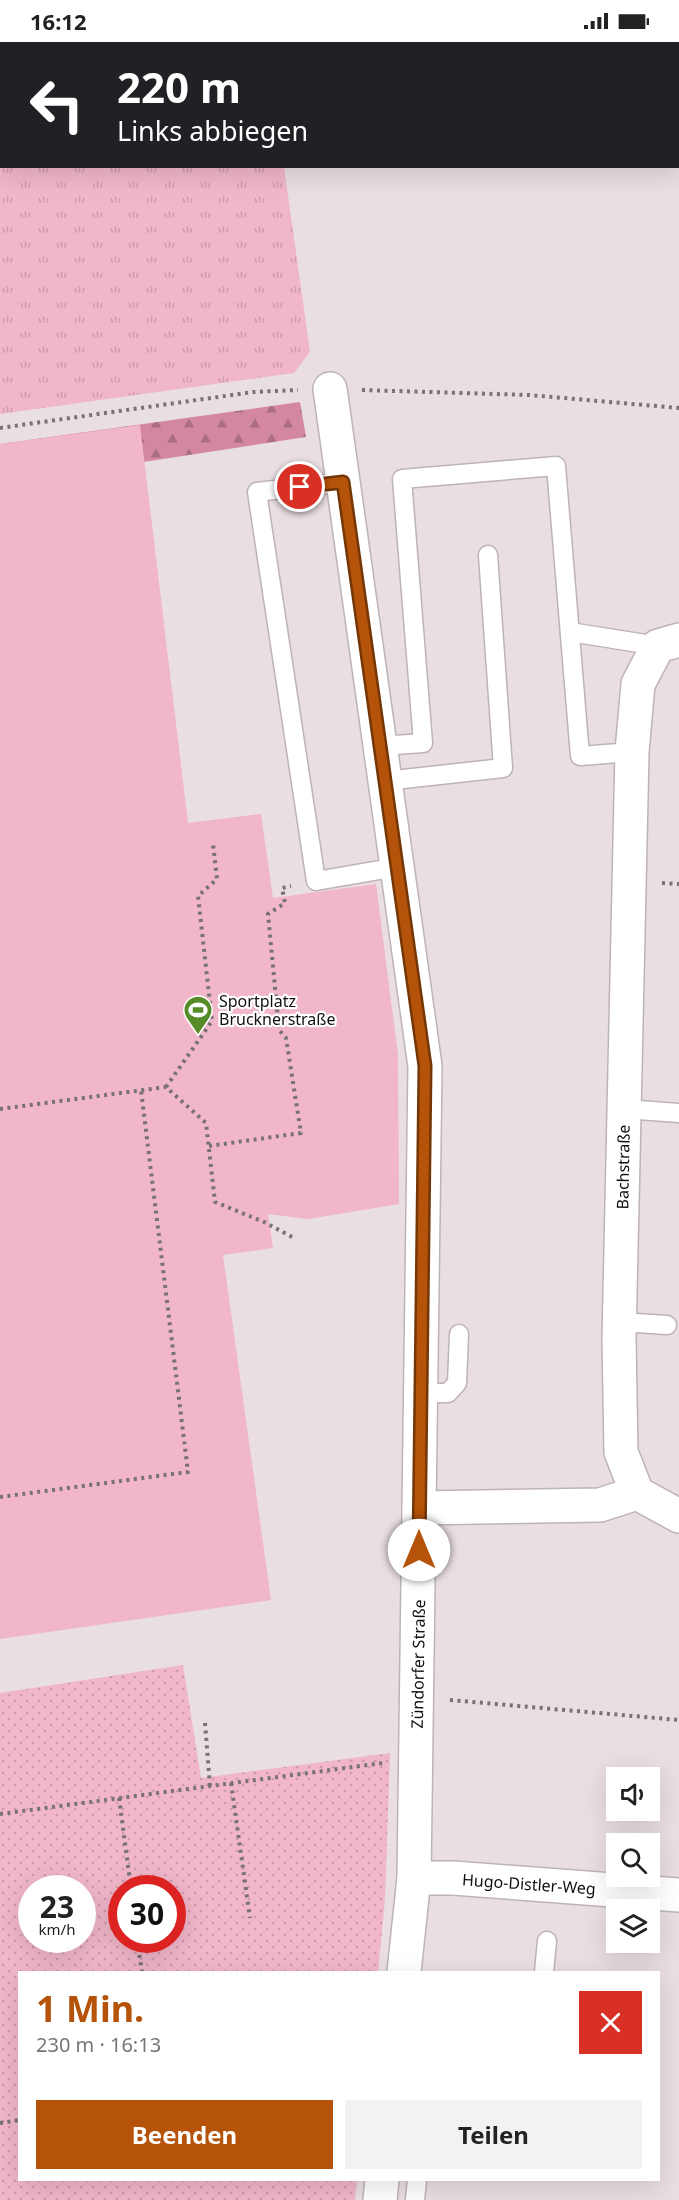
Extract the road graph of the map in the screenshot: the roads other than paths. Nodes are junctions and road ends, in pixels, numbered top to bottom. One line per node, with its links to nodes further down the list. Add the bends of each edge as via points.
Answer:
1 (330, 389): 2 (street, Zündorfer Straße)
2 (343, 482): 6 (street, Zündorfer Straße); 9 (lane, via 257,492 316,881)
3 (488, 555): 8 (lane, via 502,768)
4 (570, 632): 5 (lane); 6 (lane, via 556,466 402,479 423,743); 7 (lane, via 580,756)
5 (668, 643): 7 (street, Bachstraße, via 638,684)
6 (380, 746): 8 (street, Zündorfer Straße)
7 (632, 752): 10 (street, Bachstraße)
8 (385, 782): 9 (street, Zündorfer Straße)
9 (397, 867): 15 (street, Zündorfer Straße, via 425,1066)
10 (625, 1109): 11 (lane); 12 (street, Bachstraße)
11 (679, 1113)
12 (620, 1322): 13 (lane); 16 (street, Bachstraße, via 621,1452)
13 (667, 1325)
14 (459, 1335): 15 (lane, via 457,1383 448,1393)
15 (421, 1393): 17 (street, Zündorfer Straße)
16 (637, 1493): 17 (street, via 600,1505); 18 (street)
17 (419, 1508): 19 (street, Zündorfer Straße)
18 (679, 1516)
19 (414, 1878): 20 (street, Hugo-Distler-Weg); 22 (street, Zündorfer Straße)
20 (679, 1895)
21 (547, 1941): 23 (lane)
22 (404, 1971)
23 (544, 1971)
24 (382, 2181): 26 (street)
25 (417, 2181): 27 (lane)
26 (380, 2200)
27 (415, 2200)

